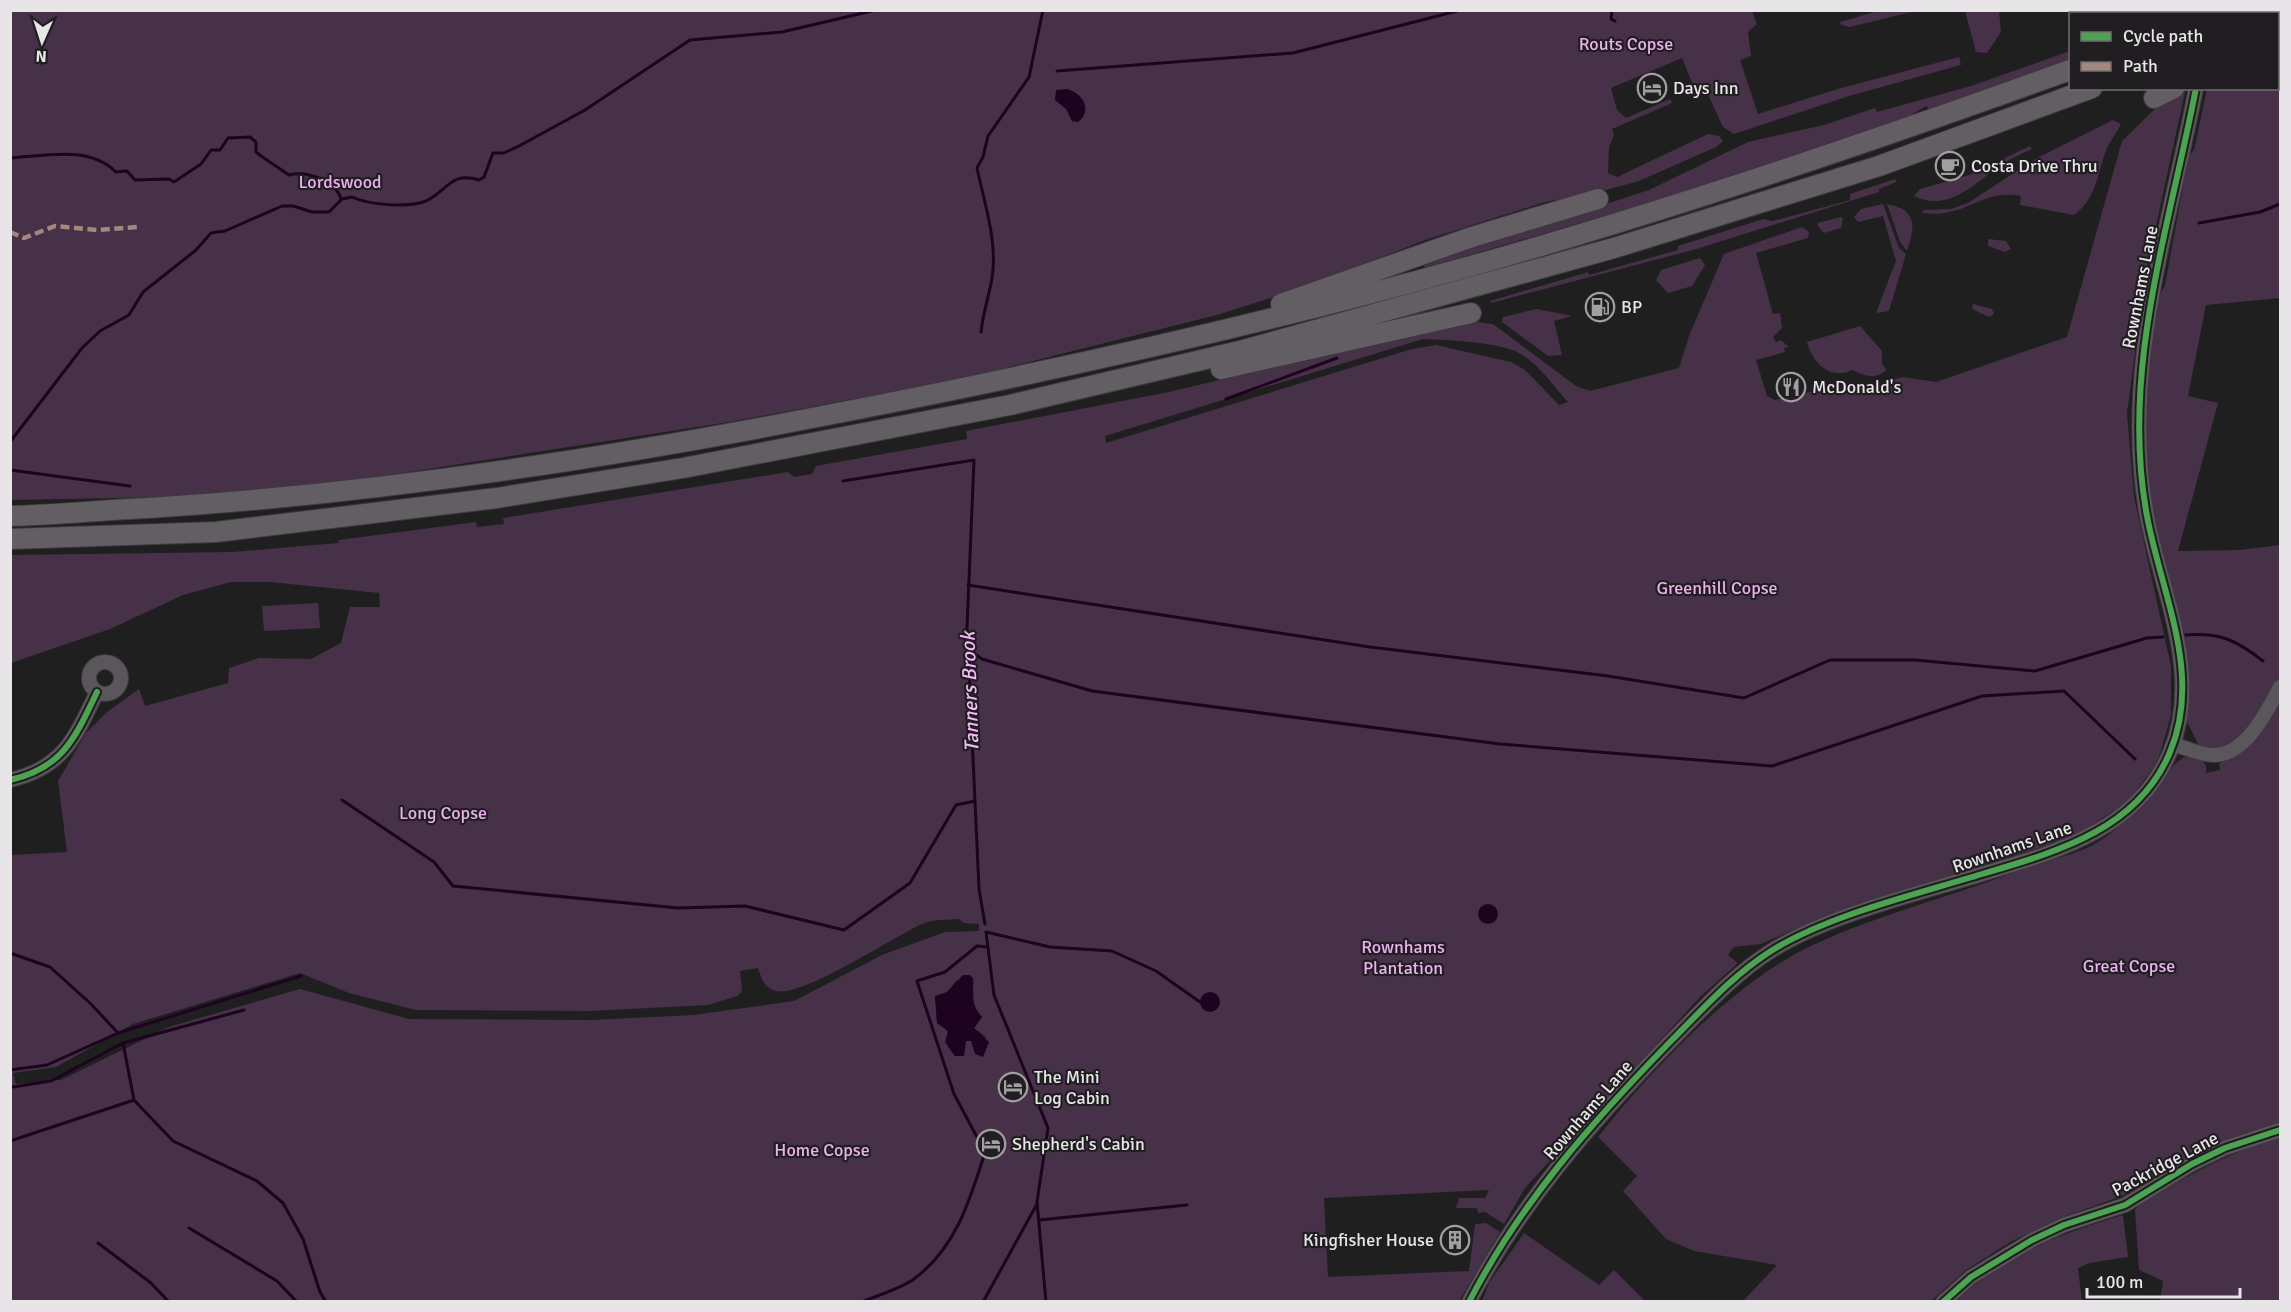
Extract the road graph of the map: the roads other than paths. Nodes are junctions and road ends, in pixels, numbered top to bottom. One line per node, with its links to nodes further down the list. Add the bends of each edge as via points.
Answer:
1 (2069, 70): 8 (highway, via 1711,194 1467,267)
2 (2087, 90): 9 (highway, via 1879,166 1614,248 1240,351)
3 (2170, 90): 5 (highway)
4 (2196, 90): 14 (street, Rownhams Lane, via 2144,343 2138,415 2146,515 2180,655 2182,707)
5 (2154, 98)
6 (1598, 199): 8 (highway, via 1472,237 1256,313)
7 (1471, 313): 9 (highway, via 1157,383)
8 (1216, 333): 10 (highway, via 1071,367 836,414 672,446 494,474 239,502)
9 (1010, 405): 11 (highway, via 683,468 498,498 216,532)
10 (10, 516)
11 (10, 539)
12 (2280, 687): 14 (street, via 2265,716 2228,752 2205,754)
13 (97, 692): 15 (street, via 69,747 53,764 33,775)
14 (2173, 744): 17 (street, Rownhams Lane, via 2159,773 2141,797 2124,814 2089,837 1824,926 1771,951 1743,972 1620,1094 1564,1158 1506,1236)
15 (10, 780)
16 (2280, 1130): 18 (street, Packridge Lane, via 2225,1148 2125,1205 2032,1240 1971,1277)
17 (1469, 1302)
18 (1943, 1302)

